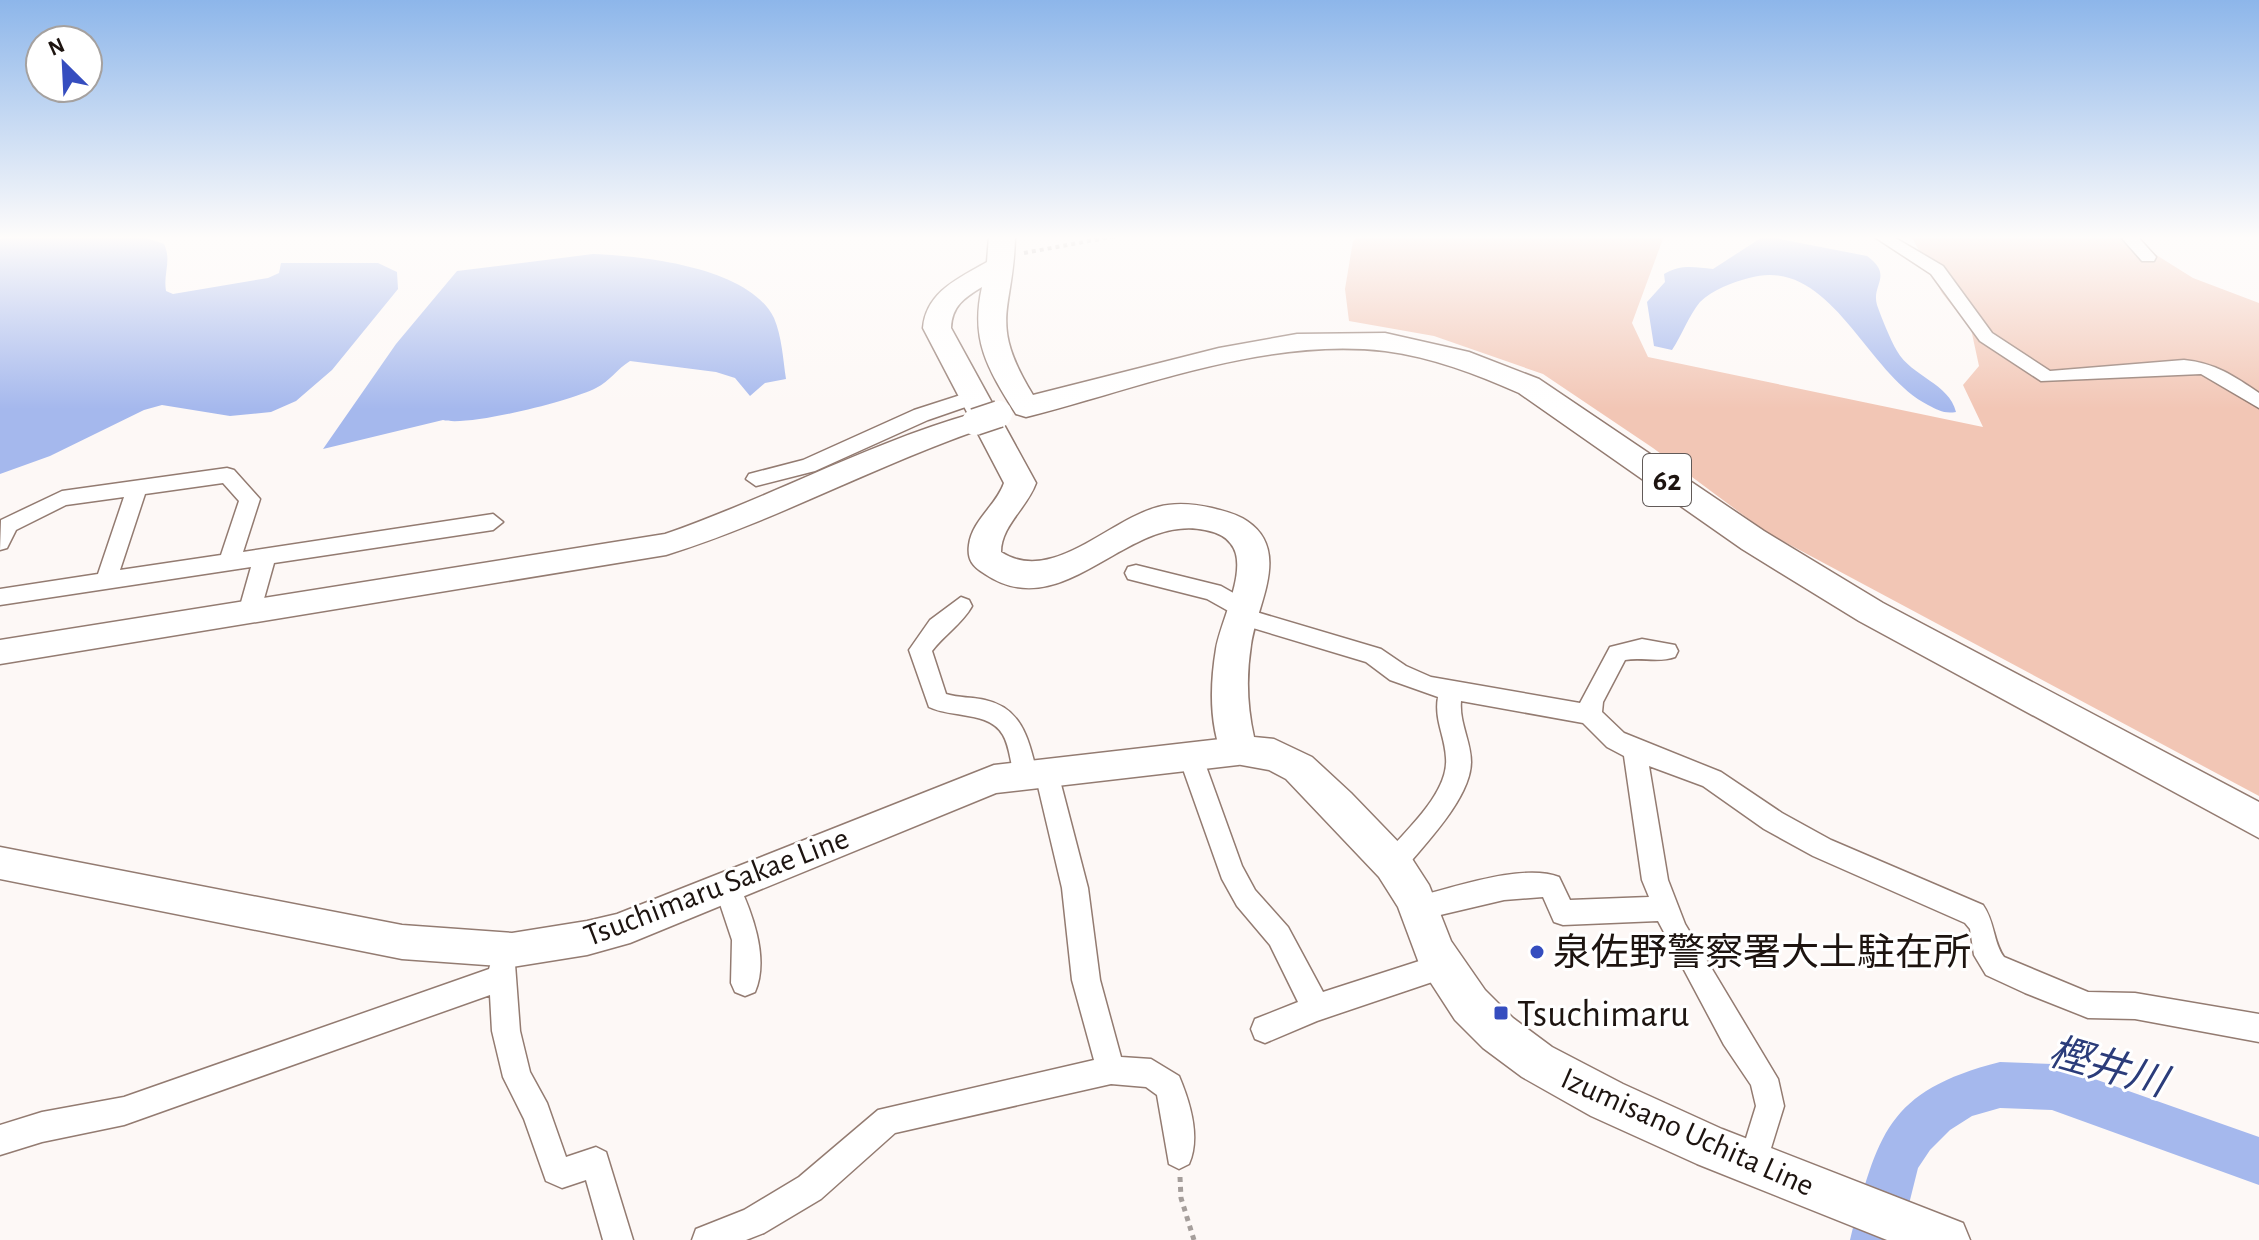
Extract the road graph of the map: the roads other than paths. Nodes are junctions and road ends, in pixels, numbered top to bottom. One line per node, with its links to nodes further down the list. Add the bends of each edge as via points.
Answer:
1 (954, 294): 5 (main road, via 941,304 937,328)
2 (996, 294): 5 (main road, via 991,326)
3 (1954, 294): 4 (street, via 1986,337 2048,377 2205,368)
4 (2259, 402)
5 (993, 410): 6 (street, via 921,415 808,466); 16 (main road, via 732,524 666,544); 17 (main road, via 1020,483 1017,495 983,540 985,558 999,571 1018,579 1049,574 1140,526 1185,515 1227,523 1253,551 1256,575); 26 (main road, 62, via 1336,340 1411,347 1492,369 1529,386 1753,540 1871,612)
6 (756, 479)
7 (137, 488): 9 (street, via 62,498 8,525); 11 (street, via 227,475 250,499); 13 (street)
8 (493, 522): 10 (street)
9 (0, 542)
10 (265, 556): 11 (street); 16 (street)
11 (229, 562): 13 (street)
12 (1136, 573): 17 (street, via 1213,592)
13 (106, 581): 14 (street)
14 (0, 597)
15 (961, 606): 25 (street, via 920,650 937,700 946,706 994,710 1008,719)
16 (249, 613): 19 (main road)
17 (1242, 613): 20 (street, via 1373,655 1398,673); 22 (main road, via 1230,697)
18 (1667, 651): 21 (street, via 1642,648 1618,653)
19 (0, 652)
20 (1451, 690): 21 (street); 28 (street, via 1445,718 1459,761 1457,781)
21 (1590, 715): 23 (street, via 1601,731)
22 (1238, 751): 24 (main road, Tsuchimaru Sakae Line); 28 (main road, Izumisano Uchita Line, via 1274,755 1299,768)
23 (1635, 753): 31 (street, via 1655,880); 36 (street, via 1715,780 1771,820 1854,865 1974,914 1995,966 2035,984 2088,1005 2135,1006)
24 (1190, 755): 25 (main road, Tsuchimaru Sakae Line); 35 (street, via 1231,871 1279,936)
25 (1036, 773): 29 (main road, Tsuchimaru Sakae Line, via 994,779); 38 (street, via 1075,888 1086,980)
26 (2259, 821)
27 (0, 863): 32 (main road, Tsuchimaru Sakae Line, via 463,949)
28 (1393, 864): 30 (main road, Izumisano Uchita Line)
29 (727, 886): 32 (main road, Tsuchimaru Sakae Line, via 617,931); 34 (street, via 745,940)
30 (1419, 908): 31 (street, via 1504,888 1550,885 1563,913); 33 (main road, Izumisano Uchita Line)
31 (1666, 908): 41 (street, via 1734,1035 1764,1079 1770,1106)
32 (502, 964): 39 (street, via 124,1111); 42 (street, via 506,1031 517,1077 537,1113 556,1171 596,1162)
33 (1444, 966): 35 (street); 41 (main road, Izumisano Uchita Line, via 1470,1005 1537,1062 1607,1100)
34 (745, 983)
35 (1316, 1008): 37 (street)
36 (2259, 1028)
37 (1265, 1029)
38 (1111, 1070): 40 (street, via 1151,1073 1169,1086 1178,1119); 43 (street, via 888,1120 810,1188 753,1222)
39 (0, 1140)
40 (1179, 1154)
41 (1753, 1164): 44 (main road, Izumisano Uchita Line)
42 (618, 1240)
43 (707, 1240)
44 (1946, 1240)

